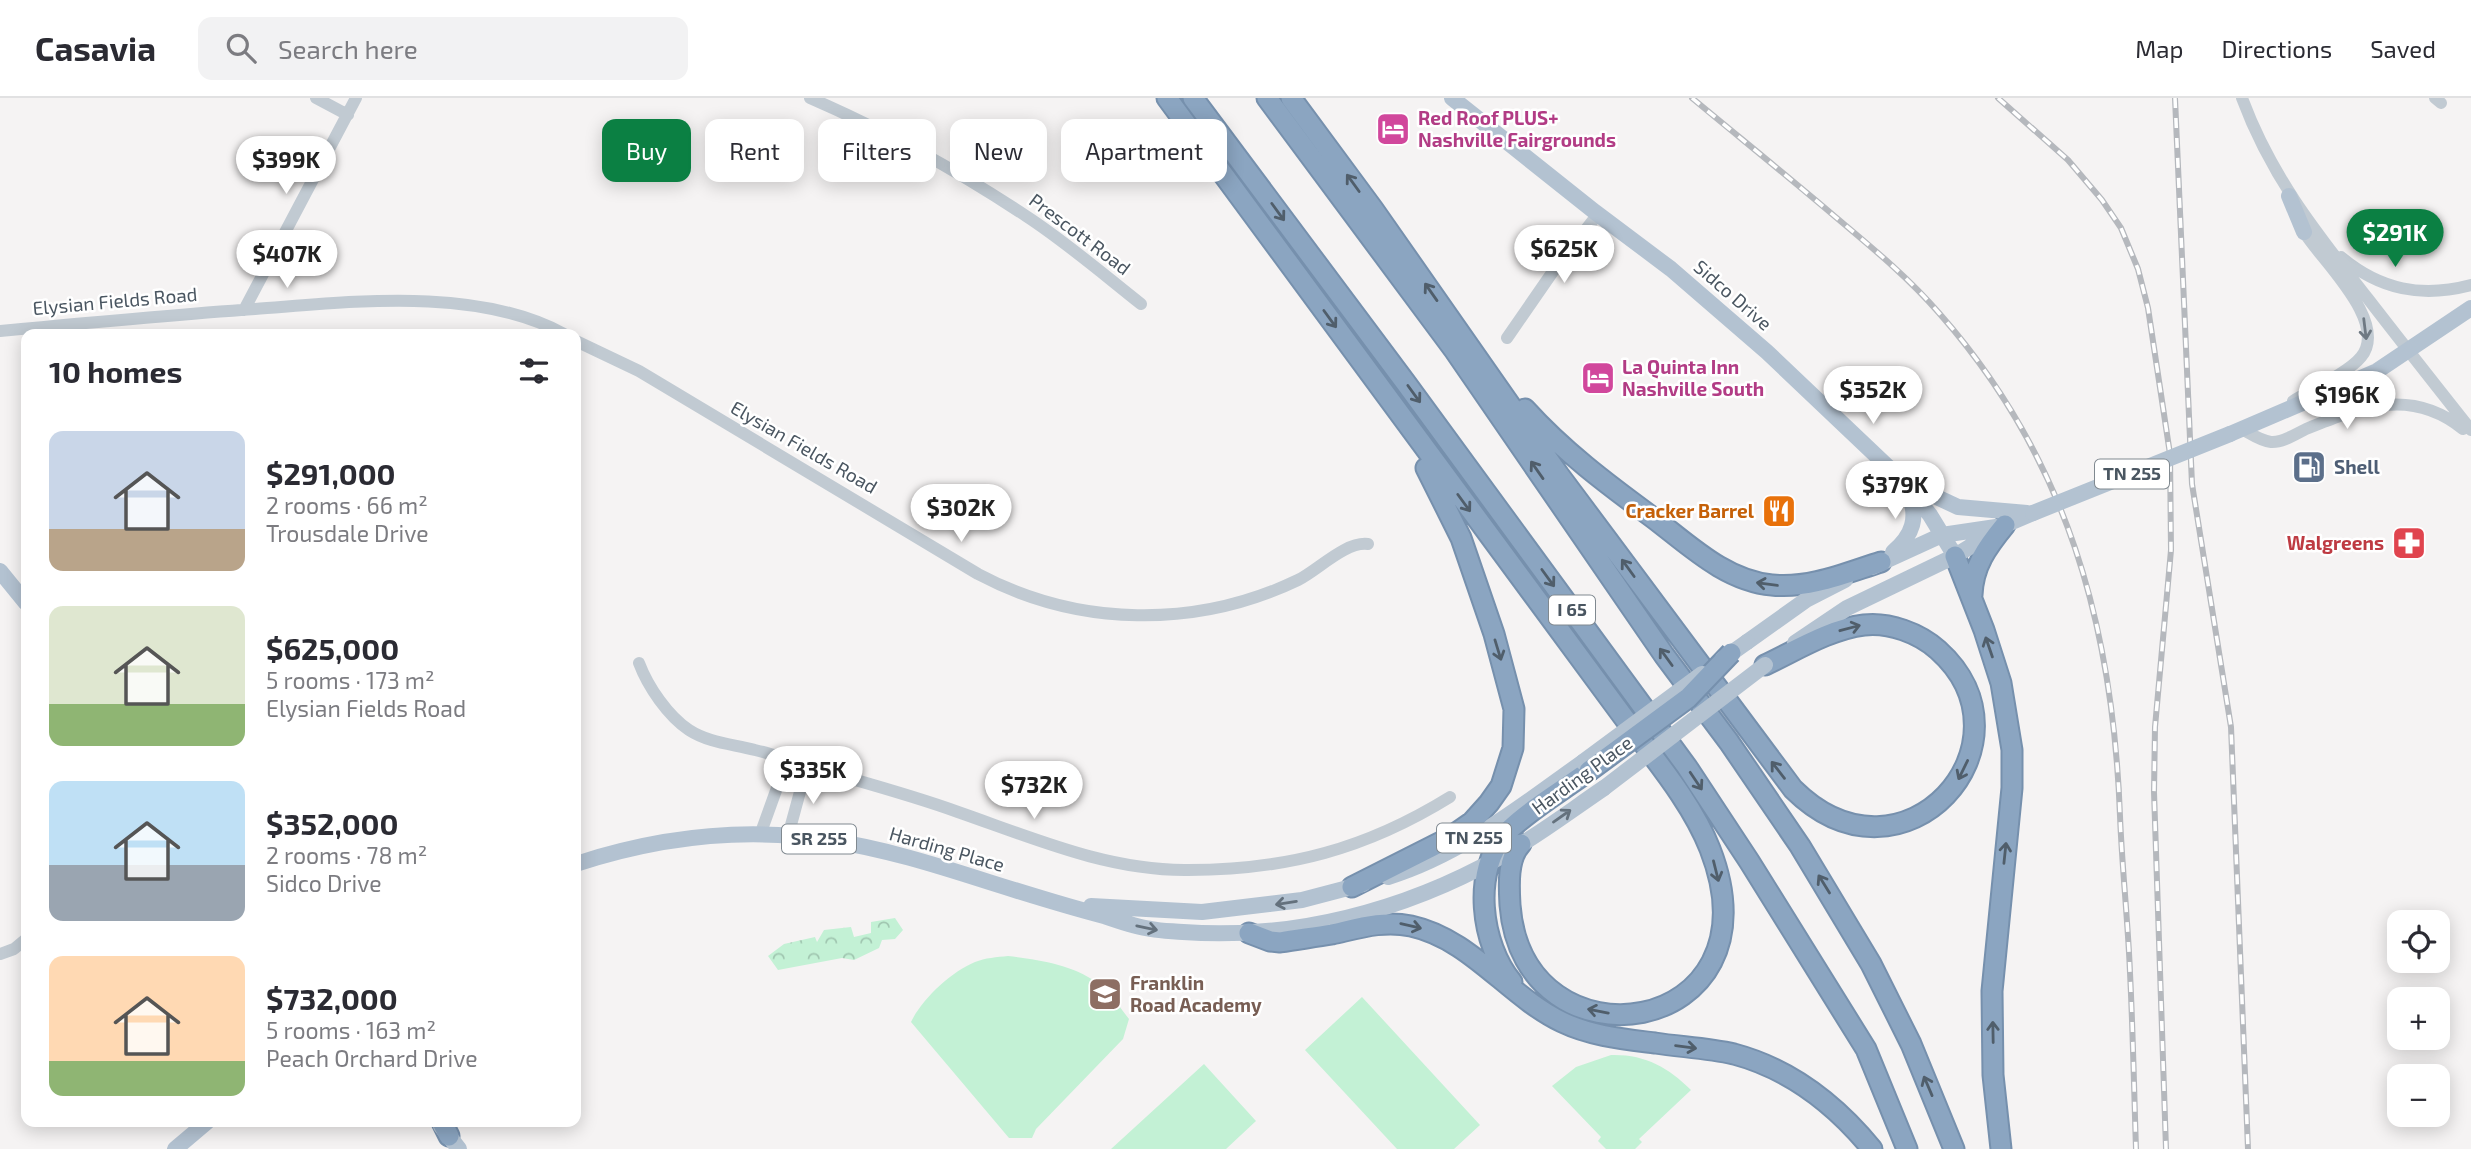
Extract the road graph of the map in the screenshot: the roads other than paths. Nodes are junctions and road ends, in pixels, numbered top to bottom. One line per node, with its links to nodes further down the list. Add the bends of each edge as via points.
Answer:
1 (316, 98): 10 (street)
2 (356, 98): 10 (street)
3 (810, 98): 16 (street, Prescott Road, via 954,172 1027,216)
4 (1167, 98): 27 (highway, one-way to 27)
5 (1193, 98): 61 (highway, I 65, one-way to 61, via 1687,767 1866,1049)
6 (1267, 98): 62 (highway, I 65, one-way to 6, via 1911,1044 1871,964 1800,846 1455,351)
7 (1291, 98): 25 (highway, one-way to 7)
8 (1452, 98): 12 (main road, Sidco Drive)
9 (2242, 98): 11 (street)
10 (348, 115): 18 (street)
11 (2289, 196): 13 (main road); 14 (street)
12 (1598, 214): 23 (street); 31 (main road, Sidco Drive, via 1728,317)
13 (2304, 232): 28 (street, one-way to 28, via 2355,300 2366,323 2367,344 2354,363)
14 (2323, 243): 15 (street, via 2354,267 2396,287 2435,292); 26 (street)
15 (2471, 285)
16 (1141, 304)
17 (2471, 308): 26 (main road)
18 (244, 310): 20 (street, Elysian Fields Road); 21 (street, Elysian Fields Road, via 367,300 443,303 514,315)
19 (21, 329): 22 (street, Elysian Fields Road)
20 (23, 329)
21 (551, 329)
22 (0, 331)
23 (1507, 338)
24 (581, 343): 34 (street, Elysian Fields Road, via 639,371 978,574 1051,604 1124,616 1186,614 1275,590 1352,546)
25 (1469, 346): 36 (highway, one-way to 25, via 1792,585 1759,583 1728,572 1564,448); 42 (highway, one-way to 25, via 1858,626 1884,626 1934,646 1961,678 1973,718 1973,741 1953,788 1914,818 1863,827 1818,811 1802,798 1559,475)
26 (2408, 351): 28 (main road, via 2356,382); 30 (street)
27 (1381, 388): 49 (highway, one-way to 49, via 1698,825 1714,863 1722,902 1720,940 1709,969 1677,999 1637,1013 1605,1013 1558,996 1531,970 1514,932 1510,882); 52 (highway, one-way to 52, via 1447,506 1467,553 1508,684 1514,738 1500,786 1472,822)
28 (2259, 421): 29 (main road)
29 (2236, 431): 30 (street, via 2276,442 2352,411 2401,404 2439,413); 32 (main road, TN 255, bridge, via 2034,513)
30 (2471, 432)
31 (1903, 480): 32 (main road, TN 255, via 1958,507); 33 (main road, Sidco Drive); 36 (main road, via 1914,523 1906,539)
32 (2004, 519): 33 (main road, TN 255); 35 (main road, Harding Place / TN 255); 39 (highway, via 1976,568)
33 (1942, 535): 35 (main road, Sidco Drive); 36 (main road, TN 255)
34 (1368, 544)
35 (1955, 556): 39 (highway); 42 (main road, Harding Place / TN 255, via 1847,608)
36 (1881, 562): 40 (main road, TN 255, via 1807,600)
37 (0, 571): 38 (main road)
38 (21, 597)
39 (1972, 600): 63 (highway, one-way to 39, via 1993,1075 1992,991 2012,750 2001,682)
40 (1739, 648): 45 (highway, bridge, via 1688,698)
41 (639, 663): 43 (street, via 651,687 688,729 708,740)
42 (1765, 665): 49 (main road, Harding Place / TN 255, one-way to 42, bridge, via 1604,788)
43 (787, 760): 44 (street); 47 (street)
44 (807, 766): 46 (street, via 1075,852 1163,869 1245,868 1311,858 1365,841); 48 (street)
45 (1586, 767): 51 (highway, via 1507,832); 52 (main road, Harding Place / TN 255, via 1463,844 1400,873)
46 (1450, 797)
47 (760, 835): 48 (main road, Harding Place / SR 255); 50 (main road, Harding Place / SR 255, via 671,840)
48 (788, 836): 53 (main road, Harding Place / SR 255, via 826,839 903,856)
49 (1521, 844): 51 (main road, Harding Place / TN 255)
50 (581, 862)
51 (1491, 862): 54 (main road, Harding Place / TN 255, via 1374,911 1319,925); 57 (highway, via 1484,901 1487,932 1506,975)
52 (1352, 887): 53 (main road, Harding Place / TN 255, one-way to 53, via 1302,900 1202,912)
53 (1057, 904): 54 (main road, Harding Place / TN 255, one-way to 54, via 1151,930)
54 (1249, 933): 57 (highway, one-way to 57, via 1280,942 1376,924 1412,926 1444,938)
55 (21, 943): 56 (street)
56 (0, 954)
57 (1530, 1001): 60 (highway, one-way to 60, via 1561,1021 1591,1032 1722,1052 1767,1065 1801,1083)
58 (201, 1127): 59 (main road)
59 (175, 1149)
60 (1872, 1149)
61 (1907, 1149)
62 (1954, 1149)
63 (2001, 1149)

